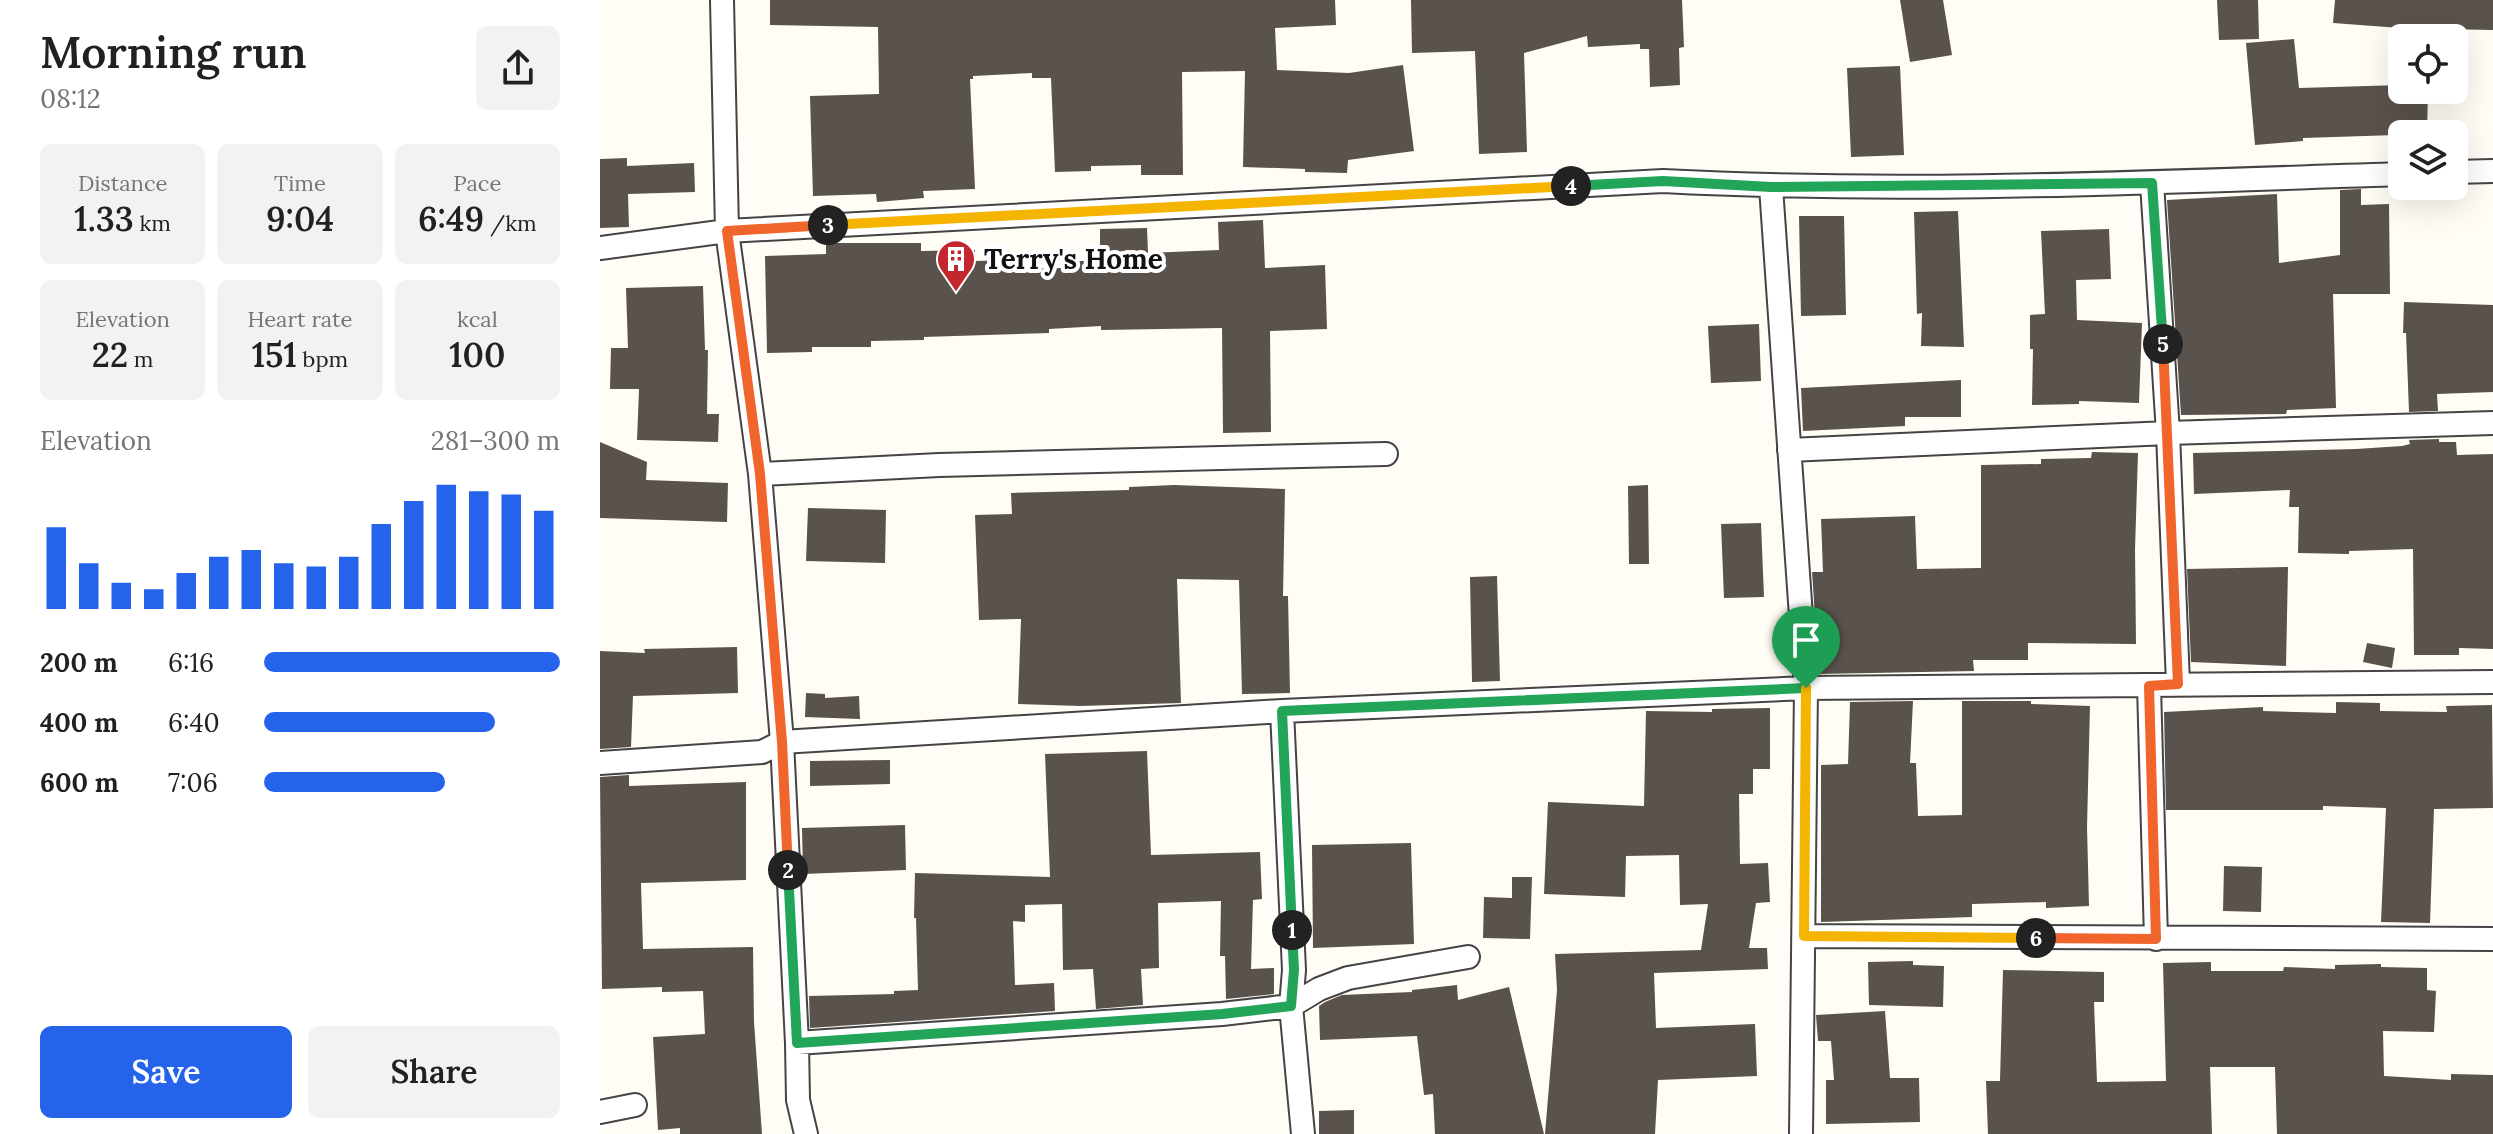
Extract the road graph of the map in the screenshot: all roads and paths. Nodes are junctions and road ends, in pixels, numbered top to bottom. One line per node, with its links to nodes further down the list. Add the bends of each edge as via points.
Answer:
1 (722, 0): 7 (street)
2 (2493, 171): 3 (street)
3 (2468, 172)
4 (2388, 175): 5 (street)
5 (2152, 183): 6 (street); 10 (street)
6 (1771, 187): 7 (street, via 1663,181); 11 (street)
7 (727, 231): 8 (street); 13 (street)
8 (600, 248)
9 (2493, 423): 10 (street)
10 (2168, 433): 11 (street); 15 (street)
11 (1789, 450): 17 (street)
12 (1386, 454): 13 (street)
13 (760, 474): 19 (street)
14 (2493, 682): 15 (street)
15 (2178, 684): 16 (street)
16 (2149, 686): 17 (street); 22 (street)
17 (1806, 688): 18 (street); 21 (street)
18 (1282, 711): 19 (street); 25 (street, via 1294,970)
19 (782, 742): 20 (street, via 762,752); 26 (street)
20 (600, 763)
21 (1804, 936): 22 (street); 31 (street)
22 (2156, 939): 23 (street)
23 (2493, 939)
24 (1468, 957): 25 (street, via 1348,978)
25 (1291, 1006): 26 (street); 30 (street)
26 (797, 1043): 29 (street, via 798,1100)
27 (635, 1105): 28 (street)
28 (600, 1112)
29 (806, 1134)
30 (1303, 1134)
31 (1801, 1134)

